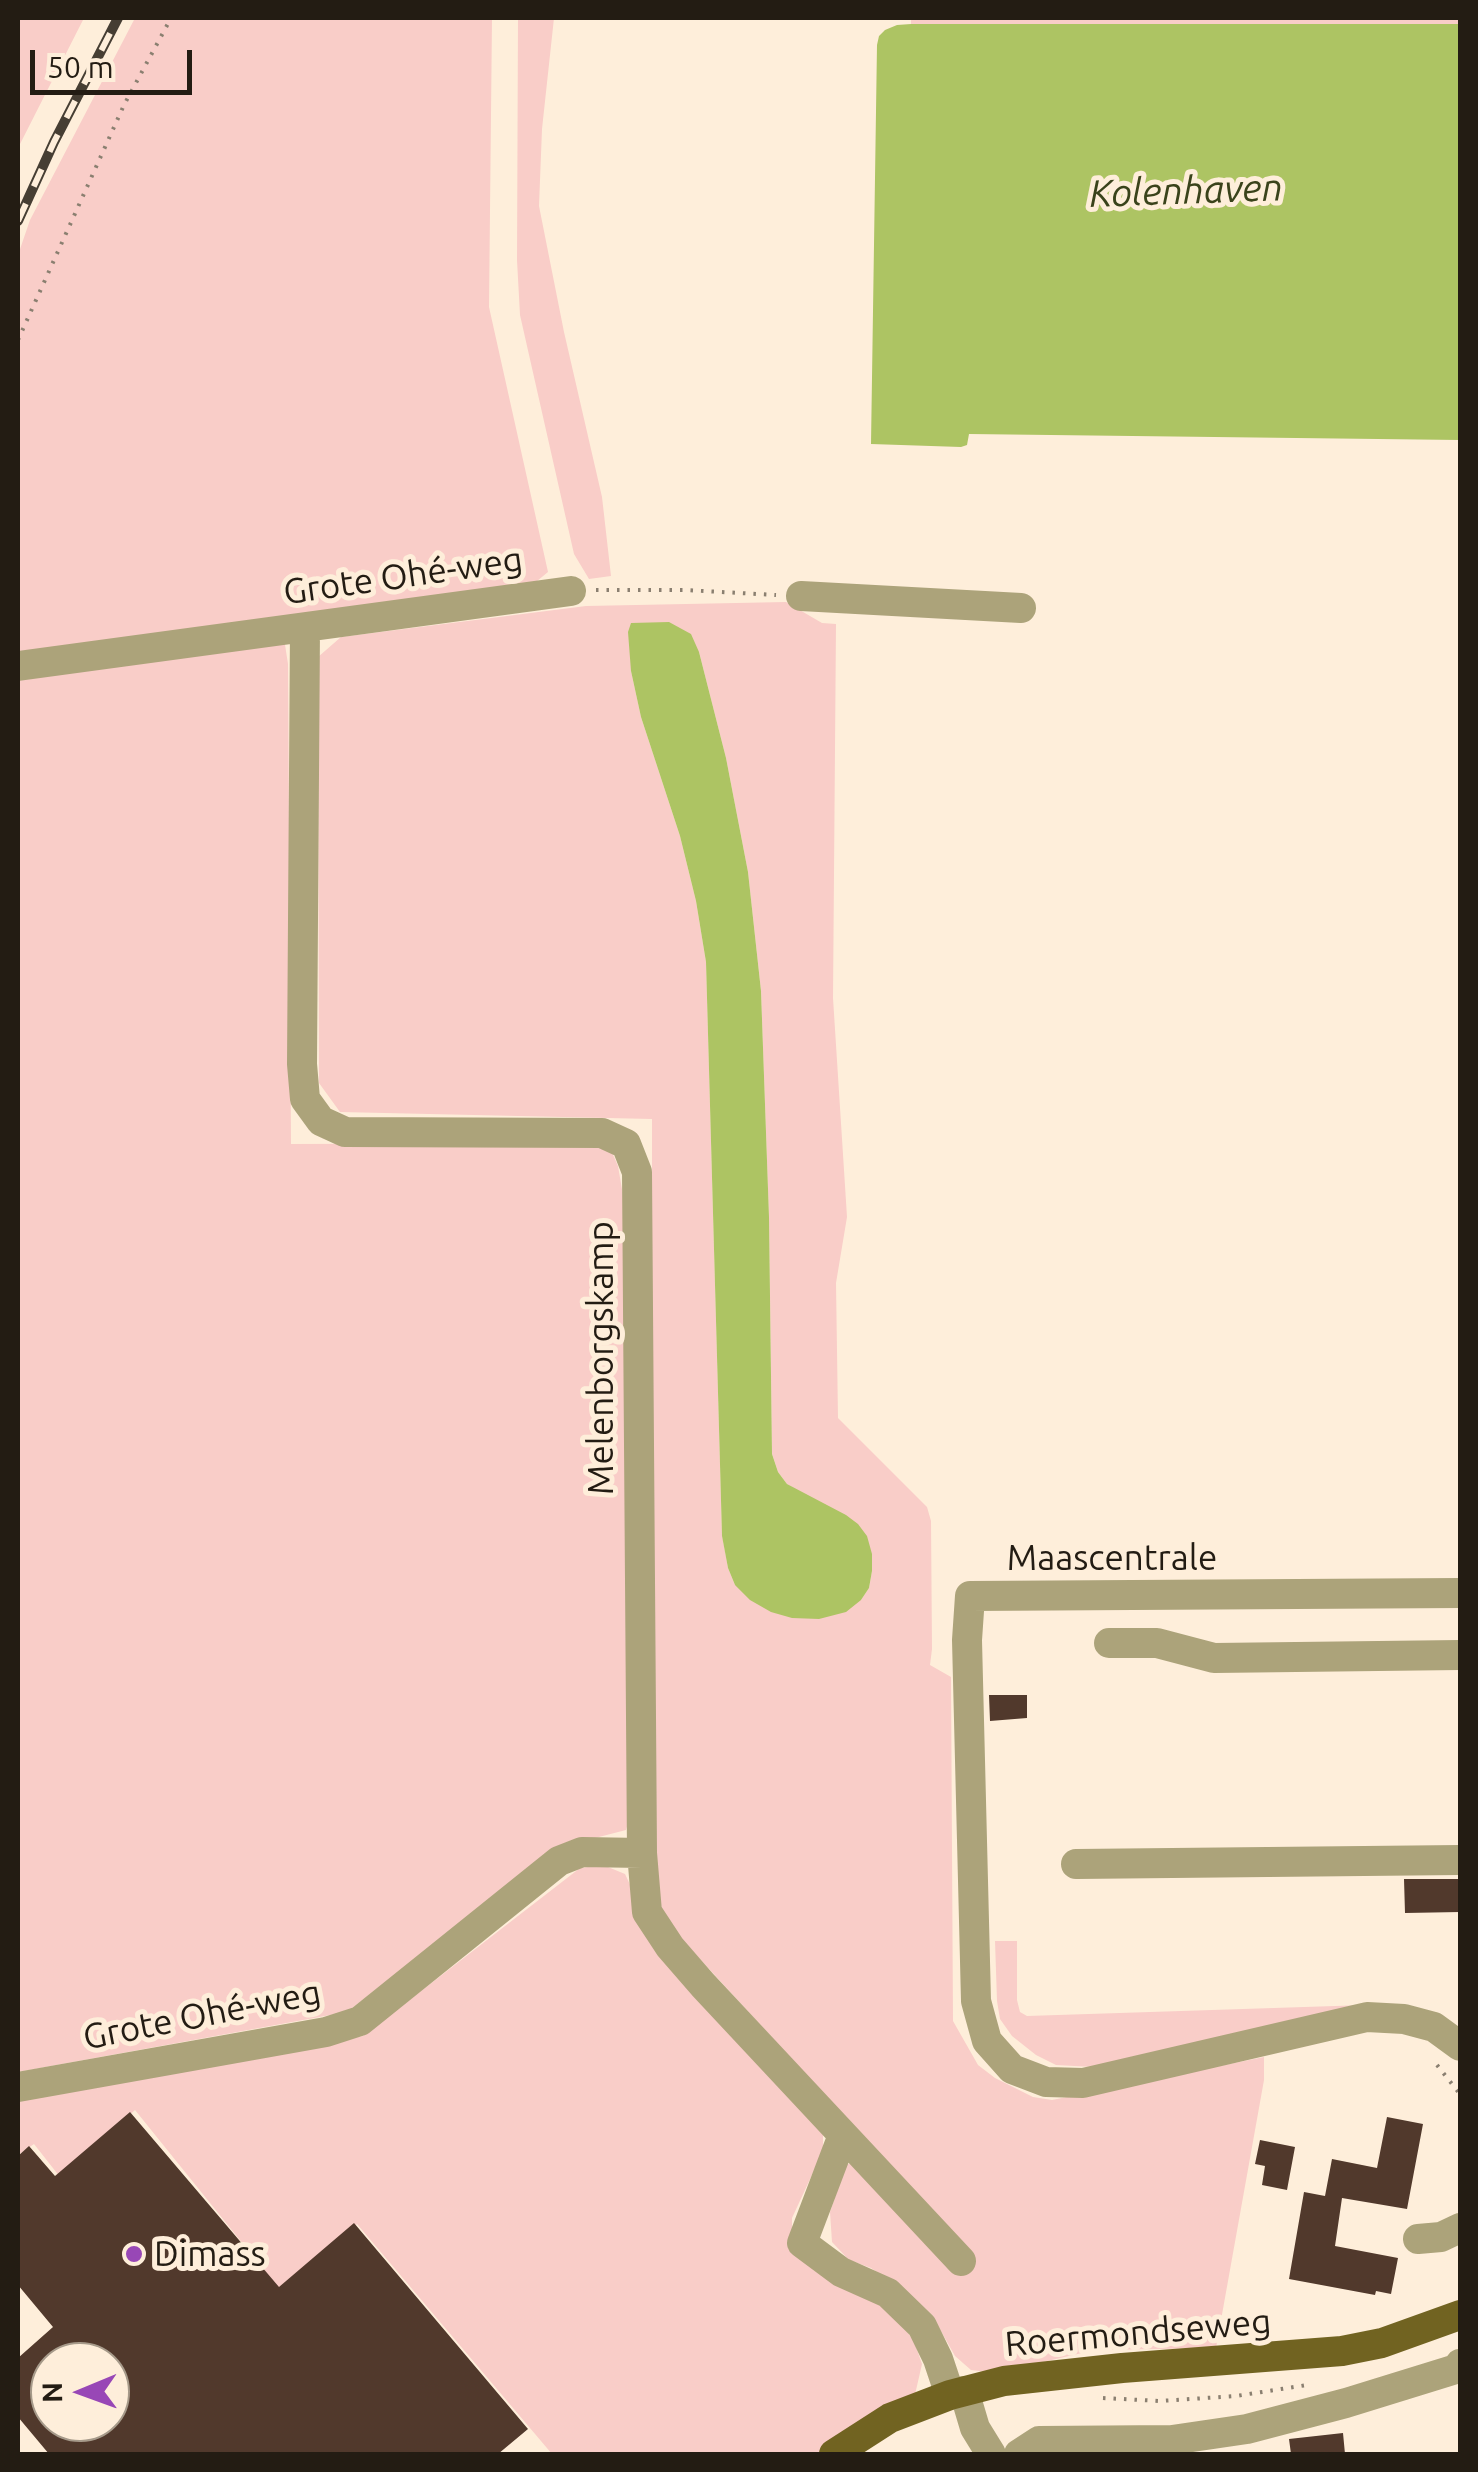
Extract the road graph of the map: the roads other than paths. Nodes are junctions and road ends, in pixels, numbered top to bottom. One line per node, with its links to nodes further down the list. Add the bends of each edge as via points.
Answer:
1 (572, 591): 4 (street, Grote Ohé-weg)
2 (801, 596): 3 (street)
3 (1022, 608)
4 (305, 628): 5 (street, Grote Ohé-weg); 9 (street, Melenborgskamp, via 306,1099 321,1122 345,1132 602,1133 626,1144 637,1172)
5 (18, 666)
6 (1460, 1593): 12 (street, Maascentrale, via 970,1596 968,1640 976,2001 987,2041 1012,2069 1046,2082 1083,2083 1367,2018 1434,2027)
7 (1109, 1643): 8 (street, via 1156,1644 1214,1658)
8 (1460, 1655)
9 (642, 1852): 13 (street, Grote Ohé-weg, via 582,1852 559,1861 360,2022); 14 (street, Melenborgskamp, via 647,1912 670,1947)
10 (1460, 1860): 11 (street)
11 (1076, 1864)
12 (1449, 2056)
13 (18, 2088)
14 (843, 2135): 17 (street, Melenborgskamp); 20 (street, via 802,2243 841,2272 888,2292 922,2326)
15 (1460, 2228): 16 (street)
16 (1418, 2239)
17 (960, 2260)
18 (1460, 2316): 20 (main road, Roermondseweg, via 1342,2351 1054,2374)
19 (1460, 2364): 23 (street, via 1247,2429 1172,2440 1039,2441)
20 (957, 2393): 21 (main road, Roermondseweg, via 890,2418); 22 (street)
21 (834, 2454)
22 (992, 2454)
23 (1019, 2454)

